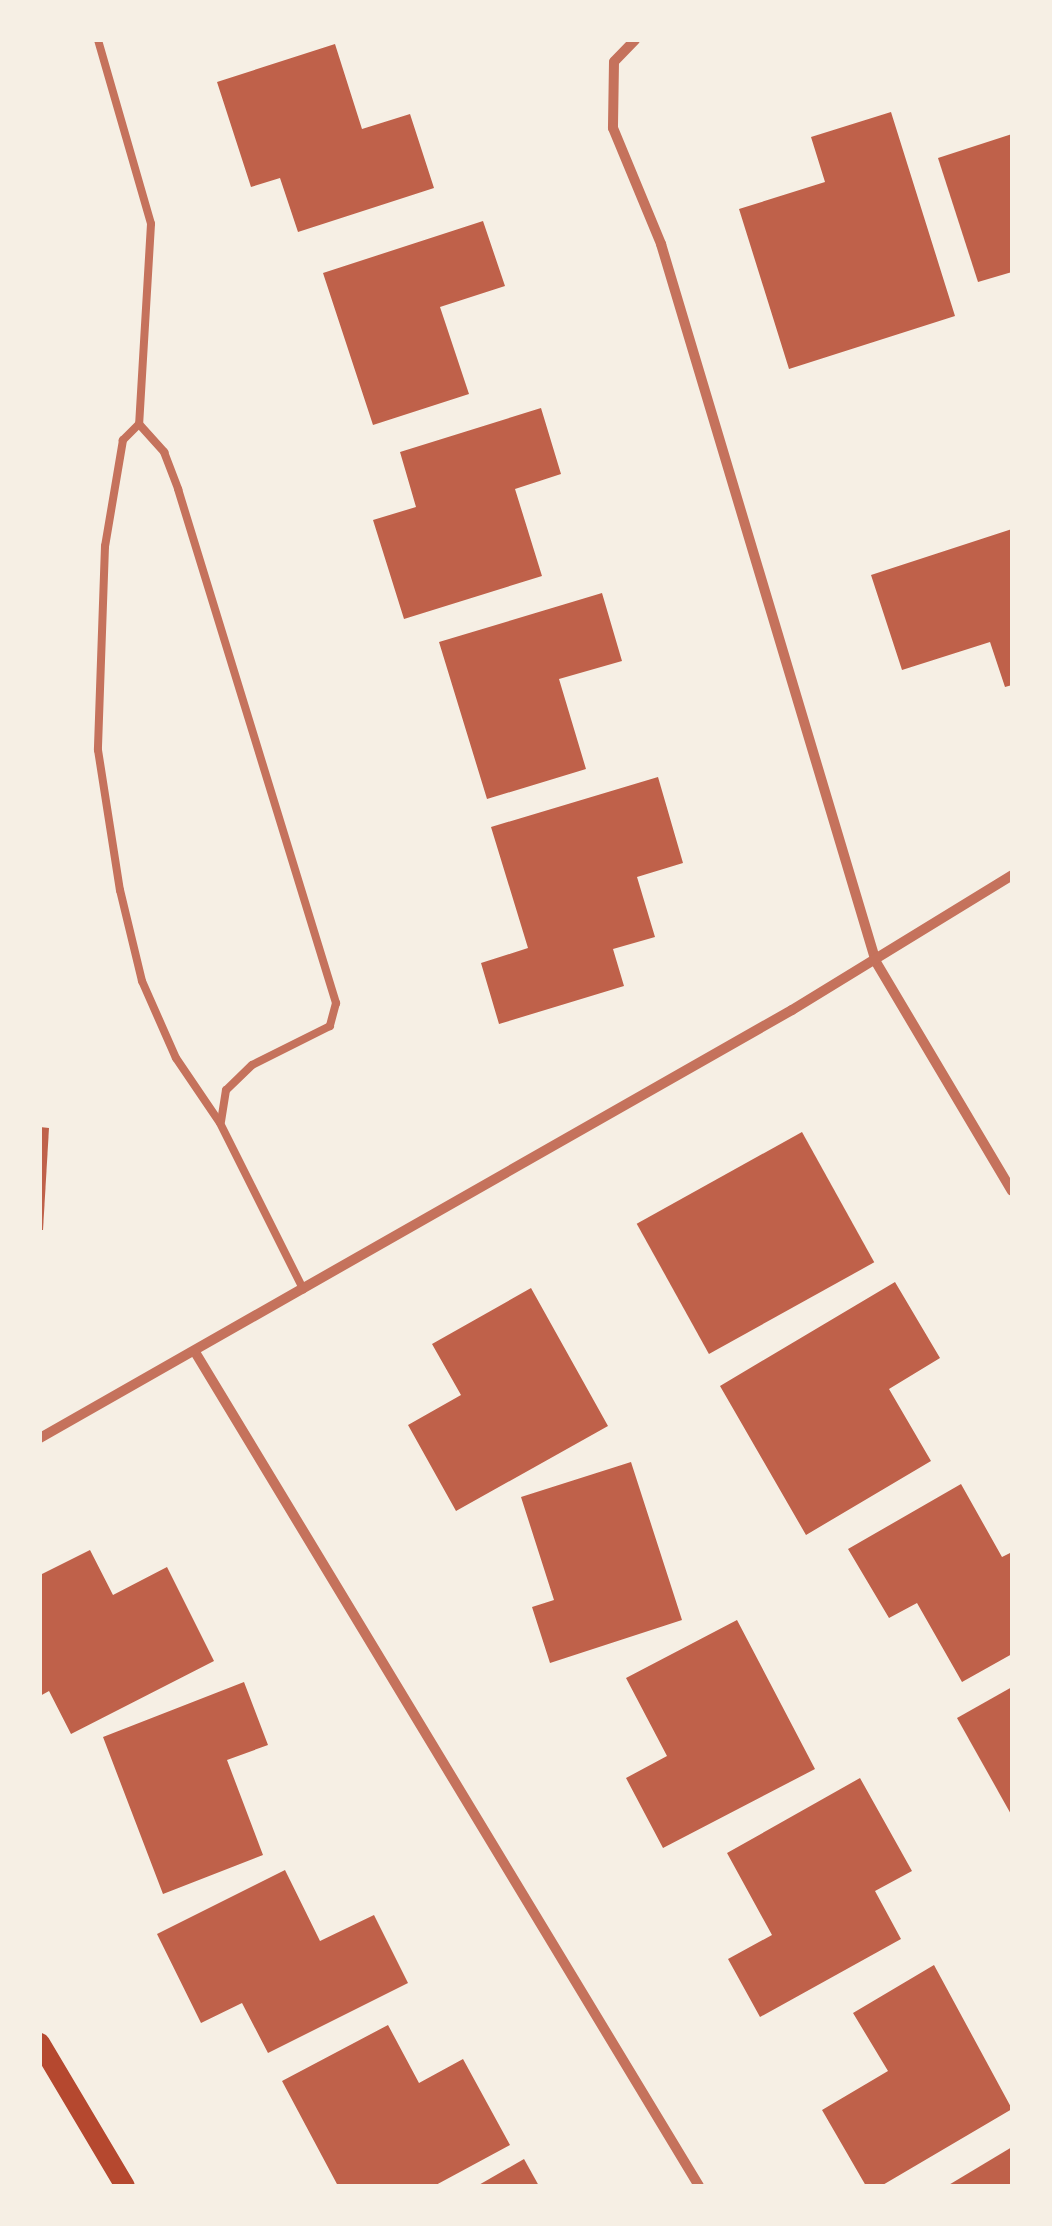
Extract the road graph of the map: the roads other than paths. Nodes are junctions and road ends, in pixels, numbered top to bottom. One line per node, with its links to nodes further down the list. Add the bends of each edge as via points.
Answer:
1 (98, 40): 3 (lane, via 151,224)
2 (635, 40): 5 (street, via 614,62 612,128 661,244)
3 (139, 424): 6 (lane, via 123,440 112,482 98,750 142,982 176,1058); 6 (lane, via 164,452 178,488 336,1003 330,1026 252,1065 226,1090)
4 (1012, 875): 5 (street)
5 (876, 962): 7 (street); 8 (street)
6 (220, 1123): 8 (lane)
7 (1012, 1191)
8 (304, 1290): 9 (street)
9 (194, 1352): 10 (street); 13 (street)
10 (40, 1438)
11 (40, 2043): 12 (main road)
12 (125, 2186)
13 (699, 2186)

